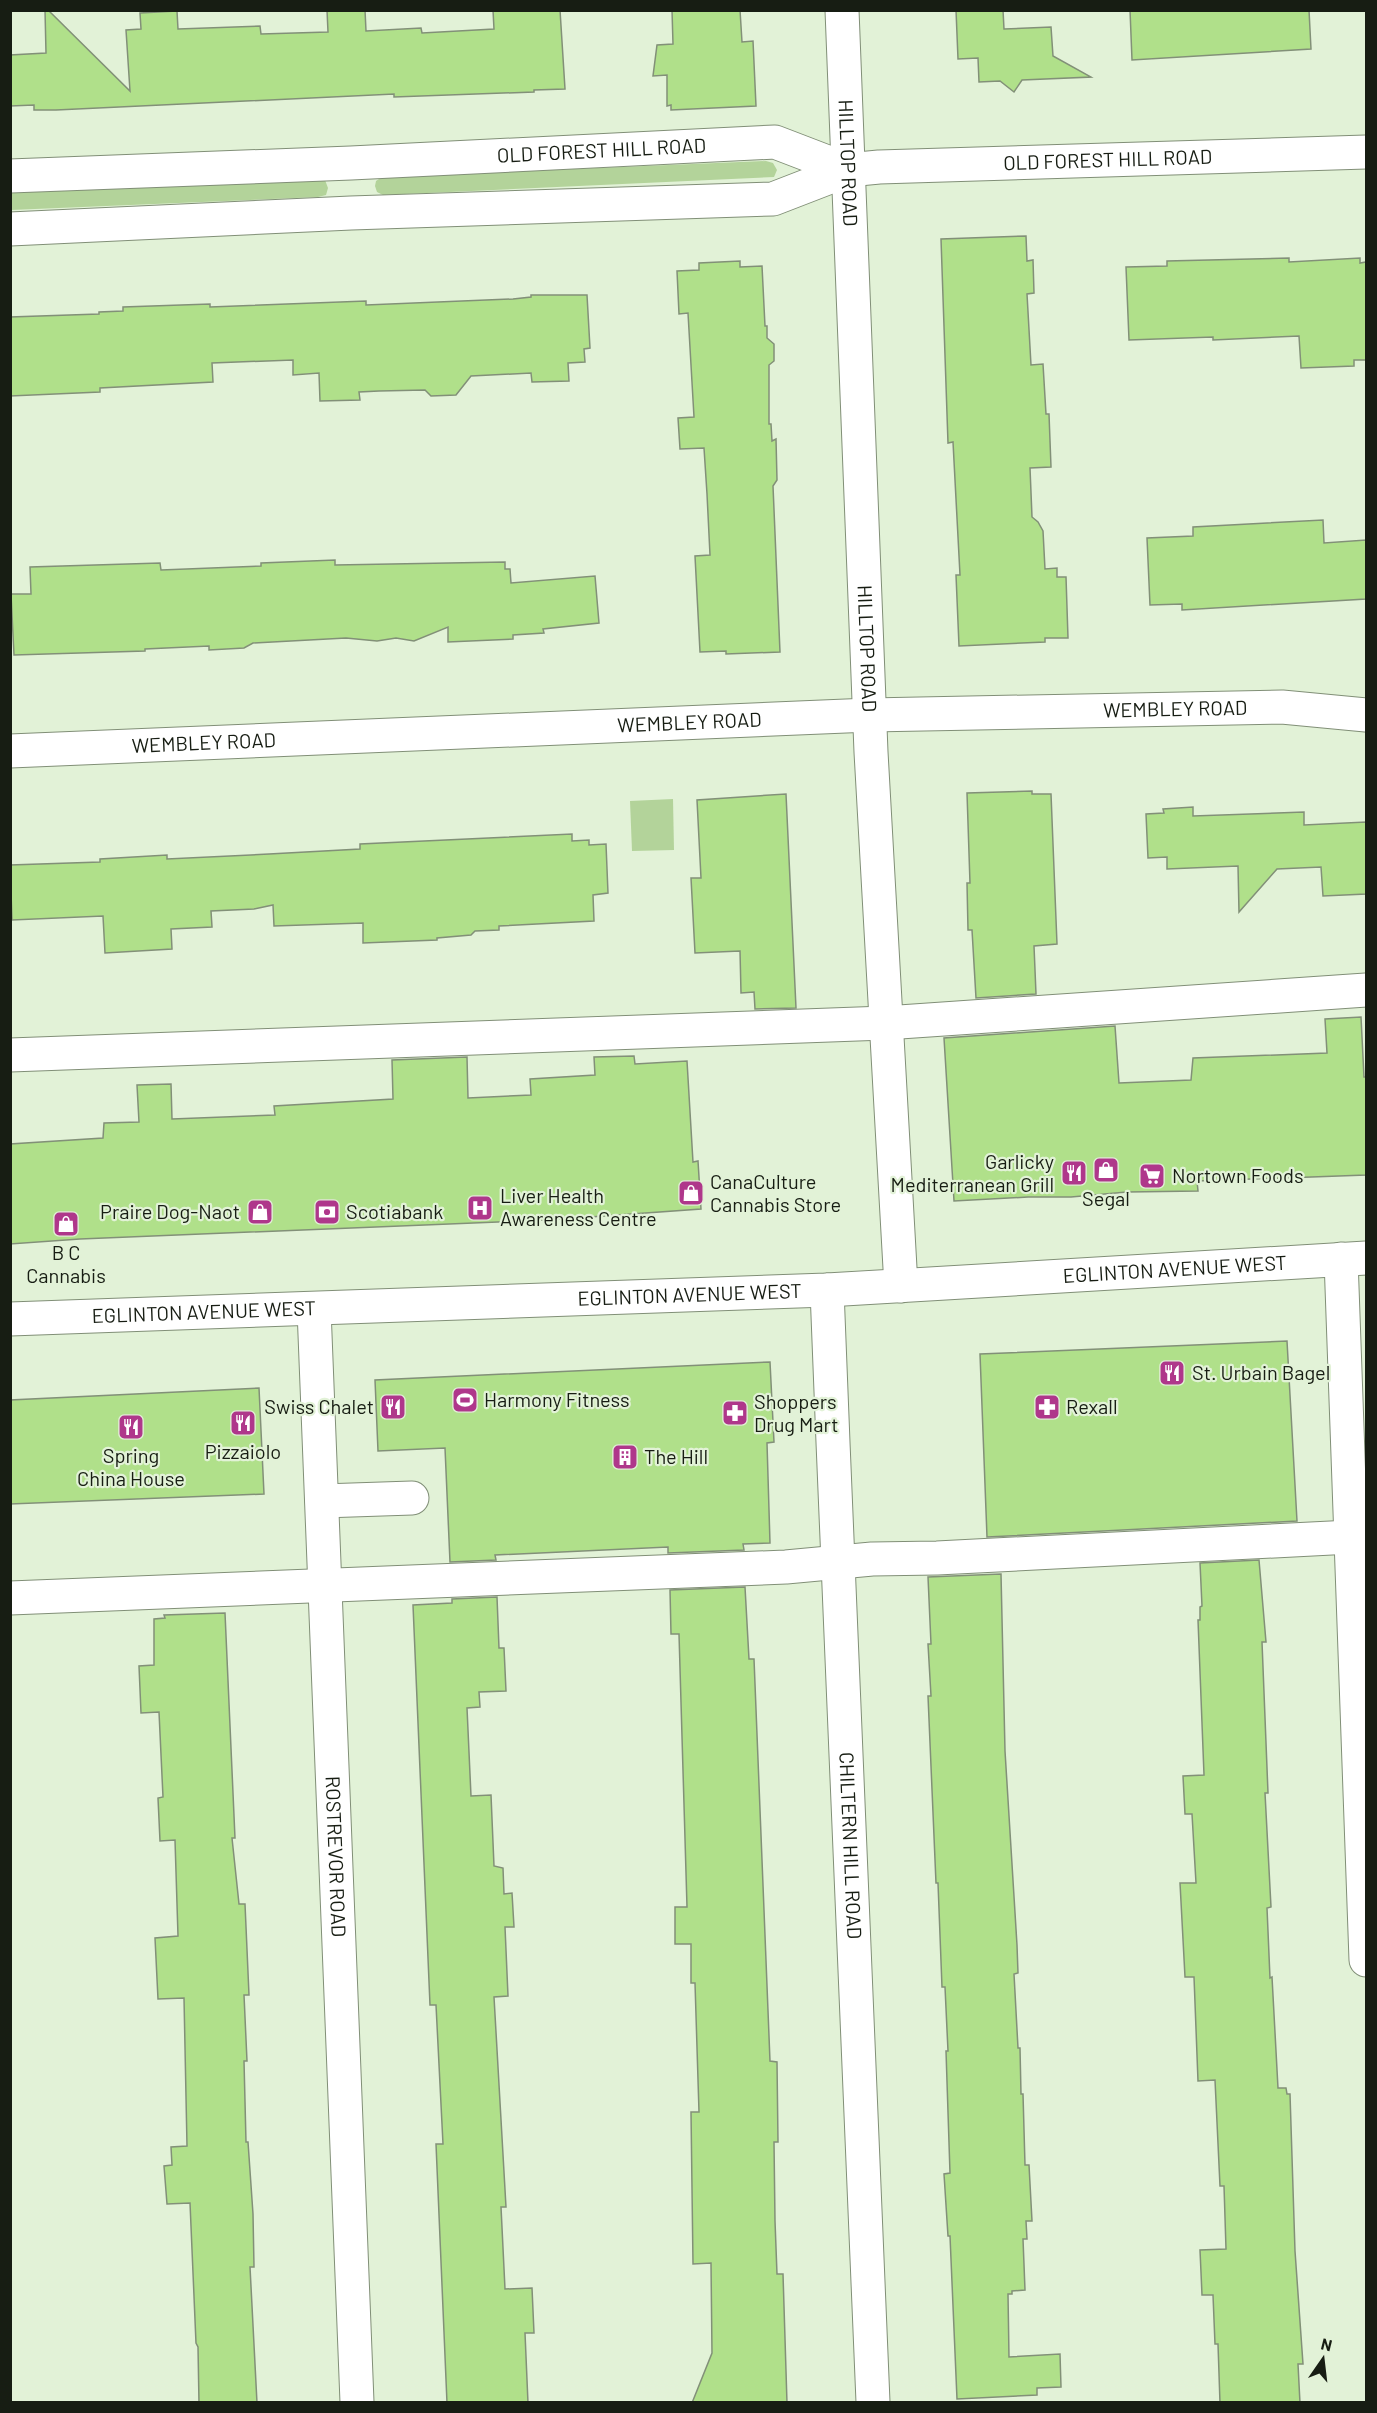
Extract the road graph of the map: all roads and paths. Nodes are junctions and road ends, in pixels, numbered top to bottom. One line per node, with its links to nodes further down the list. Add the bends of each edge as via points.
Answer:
1 (842, 10): 4 (street, HILLTOP ROAD)
2 (1366, 152): 4 (street, OLD FOREST HILL ROAD)
3 (351, 163): 4 (street, OLD FOREST HILL ROAD, via 775,142); 5 (street, OLD FOREST HILL ROAD); 6 (street)
4 (848, 170): 6 (street, OLD FOREST HILL ROAD, via 774,199); 8 (street, HILLTOP ROAD)
5 (10, 176)
6 (351, 213): 7 (street, OLD FOREST HILL ROAD)
7 (10, 229)
8 (870, 715): 9 (street, WEMBLEY ROAD, via 1282,707); 10 (street, WEMBLEY ROAD); 12 (street, HILLTOP ROAD)
9 (1366, 715)
10 (10, 751)
11 (1366, 990): 12 (street)
12 (885, 1023): 13 (street); 15 (street, HILLTOP ROAD)
13 (10, 1055)
14 (1354, 1259): 15 (street, EGLINTON AVENUE WEST); 21 (street)
15 (901, 1286): 16 (street, EGLINTON AVENUE WEST)
16 (827, 1290): 17 (street, EGLINTON AVENUE WEST); 22 (street, CHILTERN HILL ROAD)
17 (314, 1309): 18 (street, EGLINTON AVENUE WEST); 20 (street, ROSTREVOR ROAD)
18 (10, 1319)
19 (412, 1498): 20 (street)
20 (322, 1501): 23 (street, ROSTREVOR ROAD)
21 (1351, 1536): 22 (street, via 872,1559); 25 (street)
22 (837, 1564): 23 (street); 28 (street, CHILTERN HILL ROAD)
23 (325, 1584): 24 (street); 27 (street, ROSTREVOR ROAD)
24 (10, 1598)
25 (1360, 1632): 26 (street)
26 (1366, 1960)
27 (357, 2403)
28 (873, 2403)

